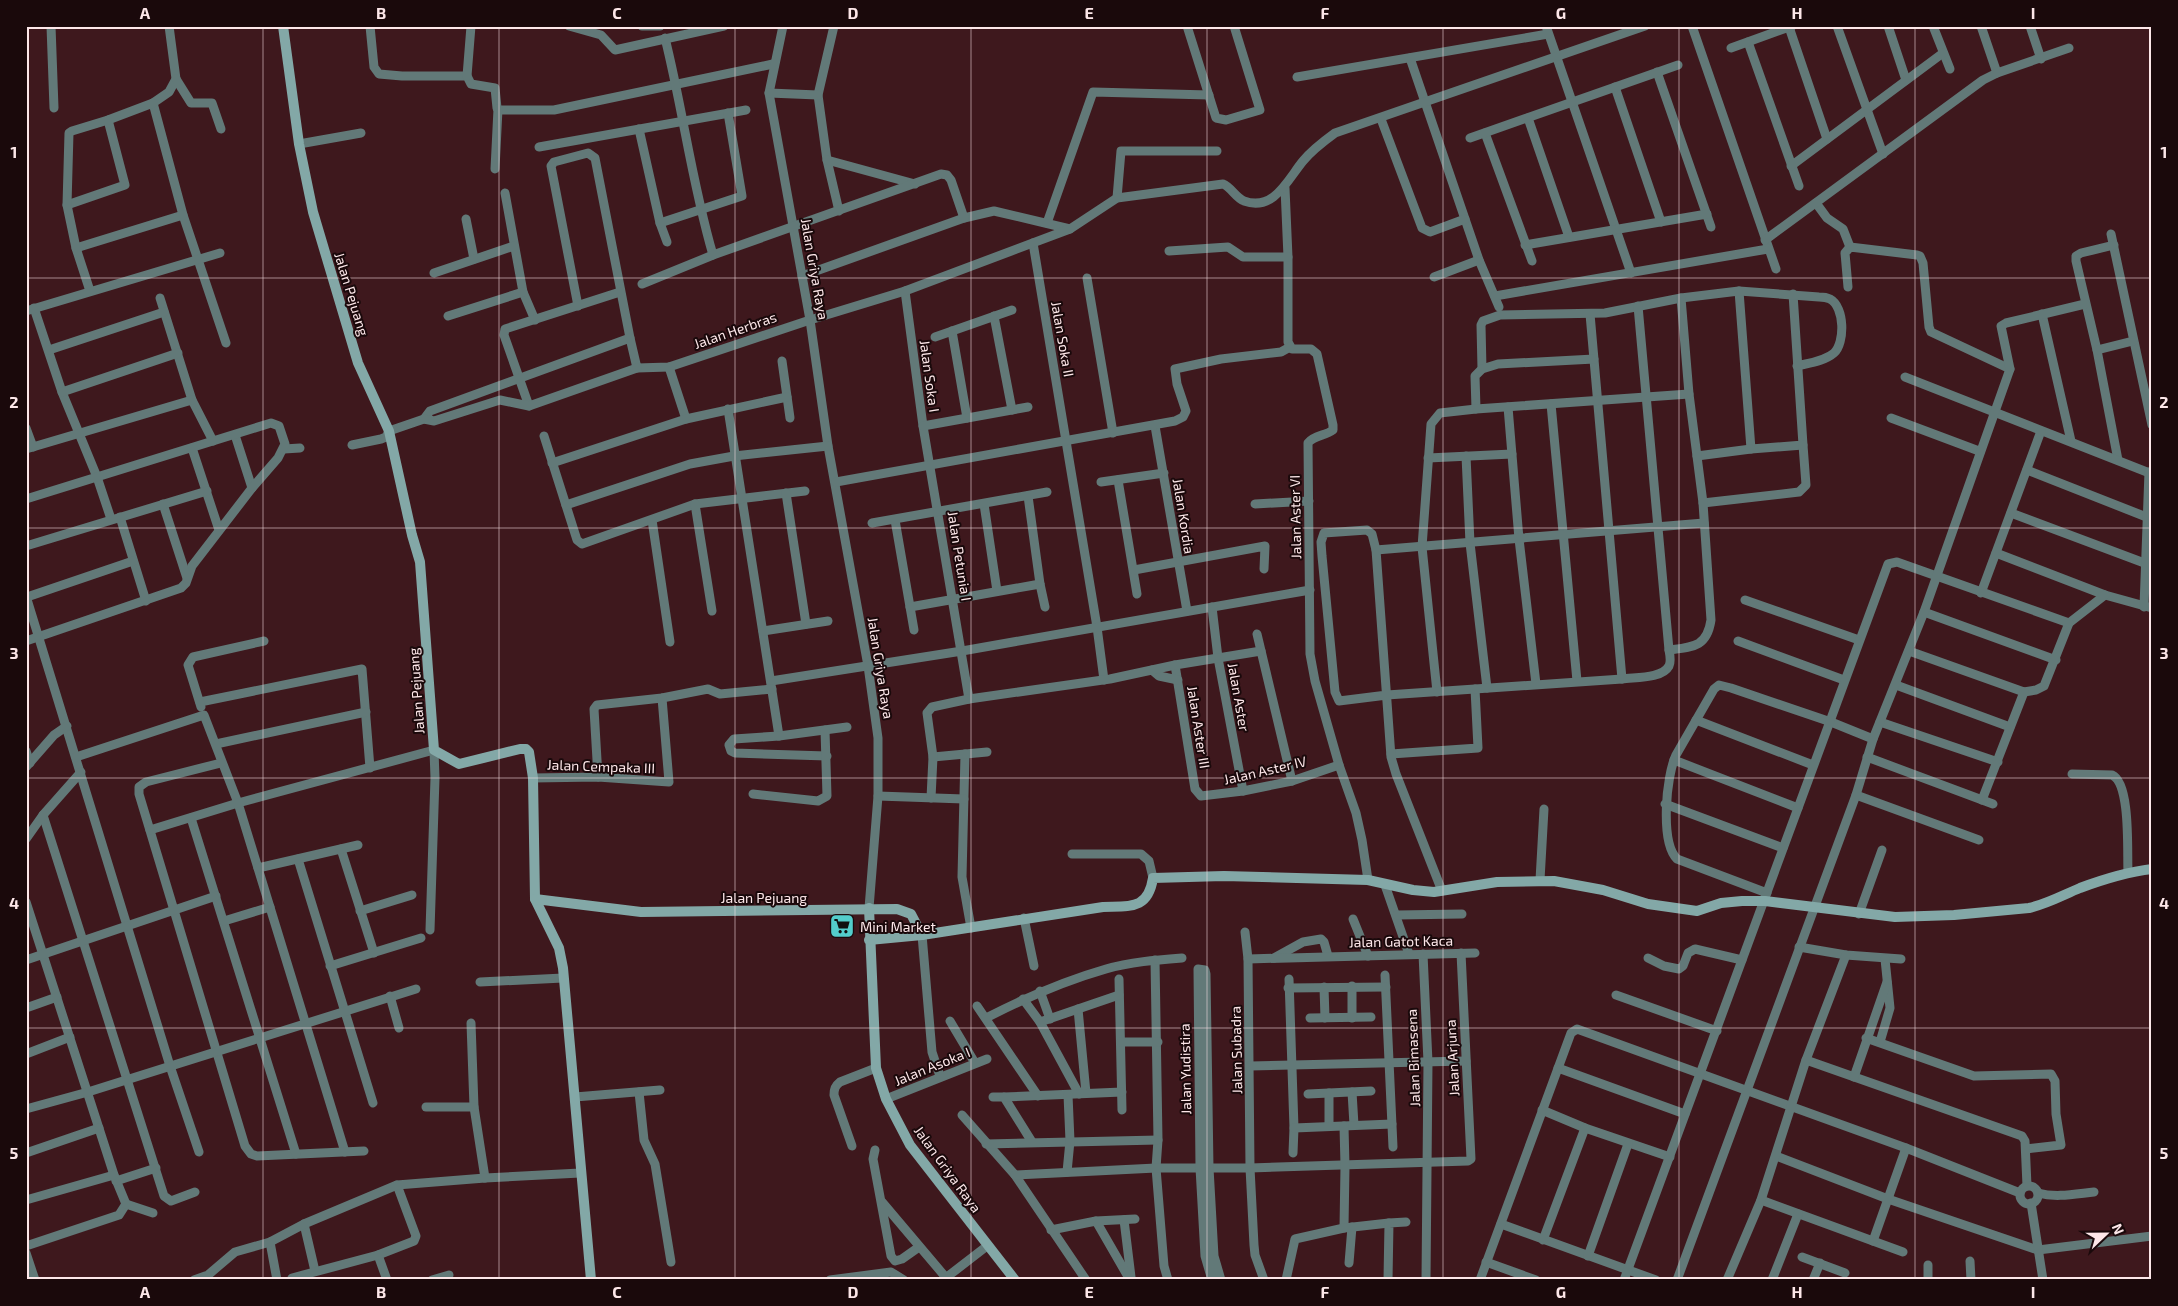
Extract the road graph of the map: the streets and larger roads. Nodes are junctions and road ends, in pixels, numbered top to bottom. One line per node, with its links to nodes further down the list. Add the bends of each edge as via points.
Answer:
1 (51, 26): 48 (street)
2 (169, 26): 38 (street)
3 (283, 26): 63 (street, Jalan Pejuang)
4 (370, 26): 36 (street, via 374,67 379,74)
5 (470, 26): 36 (street)
6 (569, 26): 23 (street, via 601,35 614,50)
7 (642, 26): 8 (street)
8 (660, 26)
9 (724, 26): 23 (street)
10 (783, 26): 31 (street, Jalan Griya Raya)
11 (834, 26): 43 (street)
12 (1187, 26): 44 (street)
13 (1234, 26): 44 (street, via 1260,110 1226,120 1216,118)
14 (1645, 26): 28 (street)
15 (1692, 26): 96 (street)
16 (1837, 26): 51 (street)
17 (1888, 26): 39 (street)
18 (1933, 26): 27 (street)
19 (1982, 26): 35 (street)
20 (2030, 26): 30 (street)
21 (1791, 27): 24 (street); 62 (street)
22 (1547, 30): 28 (street); 29 (street)
23 (665, 38): 40 (street)
24 (1748, 42): 25 (street); 68 (street)
25 (1731, 48)
26 (2070, 48): 30 (street)
27 (1943, 53): 33 (street); 39 (street)
28 (1556, 57): 45 (street); 46 (street)
29 (1410, 58): 37 (street); 45 (street)
30 (2041, 59): 35 (street)
31 (773, 64): 40 (street); 42 (street, Jalan Griya Raya)
32 (1678, 65): 34 (street)
33 (1950, 69)
34 (1657, 72): 41 (street); 79 (street)
35 (1997, 73): 66 (street, via 1959,96)
36 (468, 76): 49 (street, via 471,84 495,88)
37 (1297, 77)
38 (176, 79): 47 (street, via 169,92); 57 (street, via 191,103 212,103)
39 (1906, 80): 51 (street)
40 (676, 84): 49 (street, via 554,110); 56 (street)
41 (1615, 87): 46 (street); 84 (street)
42 (769, 93): 43 (street); 87 (street, Jalan Griya Raya)
43 (818, 95): 67 (street)
44 (1209, 95): 85 (street, via 1093,92)
45 (1426, 102): 54 (street); 83 (street)
46 (1572, 102): 53 (street); 90 (street)
47 (153, 103): 55 (street); 80 (street)
48 (54, 108)
49 (498, 109): 69 (street)
50 (746, 110): 52 (street)
51 (1866, 110): 62 (street); 66 (street)
52 (728, 113): 56 (street); 77 (street, via 742,196)
53 (1528, 118): 60 (street); 92 (street)
54 (1381, 119): 72 (street, via 1328,138 1302,161); 83 (street, via 1422,228 1430,232)
55 (108, 120): 76 (street, via 69,133); 76 (street, via 125,185)
56 (683, 121): 58 (street); 77 (street)
57 (220, 129)
58 (639, 129): 64 (street); 86 (street)
59 (361, 133): 63 (street)
60 (1485, 133): 61 (street); 95 (street)
61 (1470, 138)
62 (1827, 139): 68 (street)
63 (299, 144): 182 (street, Jalan Pejuang, via 313,212 358,363)
64 (538, 148)
65 (1217, 151): 74 (street, via 1121,151)
66 (1883, 154): 75 (street)
67 (827, 160): 70 (street); 78 (street)
68 (1791, 166): 71 (street)
69 (495, 170)
70 (915, 184): 78 (street); 81 (street, via 941,174 947,175)
71 (1798, 186)
72 (1285, 188): 74 (street, via 1271,198 1251,202 1239,198 1223,184); 104 (street)
73 (505, 193): 98 (street)
74 (1117, 198): 89 (street, Jalan Herbras)
75 (1816, 203): 96 (street); 99 (street, via 1827,218 1843,229)
76 (67, 205): 100 (street)
77 (700, 211): 86 (street); 103 (street)
78 (839, 211): 87 (street)
79 (1706, 214): 84 (street); 88 (street)
80 (184, 215): 100 (street); 105 (street)
81 (964, 218): 85 (street, via 994,211); 112 (street)
82 (466, 219): 106 (street)
83 (1465, 219): 107 (street)
84 (1661, 222): 90 (street)
85 (1047, 223): 89 (street)
86 (660, 224): 93 (street)
87 (794, 226): 103 (street); 112 (street, Jalan Griya Raya)
88 (1711, 227)
89 (1070, 229): 94 (street, Jalan Herbras)
90 (1616, 229): 92 (street); 111 (street)
91 (2112, 234): 97 (street)
92 (1569, 238): 95 (street)
93 (667, 242)
94 (1033, 243): 118 (street, Jalan Herbras); 188 (street, Jalan Soka II)
95 (1525, 245): 108 (street)
96 (1767, 245): 109 (street); 111 (street)
97 (2114, 245): 126 (street, via 2076,256); 142 (street)
98 (514, 246): 106 (street); 120 (street)
99 (1850, 247): 116 (street, via 1844,253); 154 (street, via 1920,256 1931,332)
100 (76, 248): 117 (street)
101 (1169, 251): 104 (street, via 1228,247 1243,257)
102 (220, 253): 105 (street)
103 (713, 255): 115 (street)
104 (1288, 256): 144 (street)
105 (199, 259): 117 (street); 143 (street)
106 (474, 259): 110 (street)
107 (1479, 260): 113 (street); 123 (street)
108 (1532, 261)
109 (1776, 269)
110 (434, 273)
111 (1631, 273): 123 (street)
112 (802, 276): 138 (street, Jalan Griya Raya)
113 (1434, 277)
114 (1087, 278): 184 (street)
115 (642, 284)
116 (1848, 287)
117 (90, 291): 130 (street)
118 (905, 291): 138 (street, Jalan Herbras); 179 (street, Jalan Soka I)
119 (1739, 291): 122 (street); 125 (street); 198 (street)
120 (523, 292): 135 (street); 137 (street)
121 (620, 292): 127 (street); 127 (street, via 595,158 588,153 554,162 551,169); 141 (street)
122 (1793, 294): 150 (street); 150 (street, via 1831,300 1838,307 1841,327 1840,346 1834,353)
123 (1495, 296): 129 (street)
124 (160, 298): 132 (street)
125 (1681, 298): 128 (street); 159 (street)
126 (2085, 304): 134 (street); 146 (street)
127 (578, 306): 137 (street)
128 (1638, 306): 133 (street); 161 (street)
129 (1499, 307)
130 (30, 310): 145 (street)
131 (1012, 310): 136 (street)
132 (164, 312): 145 (street); 147 (street)
133 (1590, 314): 148 (street); 153 (street, via 1500,316 1483,321)
134 (2042, 314): 154 (street, via 2001,326); 190 (street)
135 (448, 316)
136 (994, 316): 139 (street); 171 (street)
137 (535, 320): 156 (street, via 504,332)
138 (810, 320): 151 (street, Jalan Herbras); 193 (street, Jalan Griya Raya)
139 (952, 331): 140 (street); 174 (street)
140 (935, 337)
141 (630, 338): 152 (street); 156 (street)
142 (2133, 341): 146 (street); 178 (street)
143 (226, 343)
144 (1290, 347): 180 (street, via 1281,352 1221,359 1175,369 1186,414 1176,421); 223 (street, Jalan Aster VI, via 1315,350 1333,425 1333,430 1308,443)
145 (49, 350): 158 (street)
146 (2097, 350): 205 (street)
147 (178, 353): 158 (street); 162 (street)
148 (1594, 359): 153 (street, via 1498,364); 164 (street)
149 (782, 361): 160 (street)
150 (1797, 366): 192 (street)
151 (668, 367): 152 (street, Jalan Herbras); 177 (street)
152 (637, 368): 166 (street, Jalan Herbras)
153 (1482, 369): 170 (street, via 1475,376)
154 (2010, 369): 172 (street)
155 (1905, 376): 172 (street)
156 (518, 378): 157 (street); 166 (street)
157 (495, 388): 163 (street); 176 (street, via 430,411)
158 (62, 392): 185 (street)
159 (1689, 394): 161 (street); 203 (street)
160 (787, 397): 169 (street); 173 (street)
161 (1646, 397): 164 (street); 238 (street)
162 (192, 400): 185 (street); 189 (street)
163 (500, 400): 166 (street); 176 (street, via 434,421)
164 (1598, 400): 165 (street); 241 (street)
165 (1551, 404): 168 (street); 242 (street)
166 (530, 406)
167 (1028, 407): 171 (street)
168 (1508, 407): 170 (street); 200 (street)
169 (728, 409): 177 (street); 201 (street)
170 (1476, 409): 204 (street, via 1440,413 1434,418 1430,424)
171 (1012, 410): 174 (street)
172 (1994, 410): 183 (street); 199 (street)
173 (790, 418)
174 (967, 418): 179 (street)
175 (1891, 418): 199 (street)
176 (424, 419): 182 (street)
177 (686, 419): 206 (street)
178 (2152, 425)
179 (923, 426): 207 (street, Jalan Soka I)
180 (1155, 426): 184 (street); 209 (street, Jalan Kordia)
181 (26, 428): 194 (street)
182 (389, 431): 191 (street, via 381,439); 323 (street, Jalan Pejuang, via 420,562)
183 (2041, 431): 190 (street); 208 (street)
184 (1113, 432): 188 (street)
185 (77, 433): 194 (street); 211 (street)
186 (235, 435): 189 (street); 196 (street, via 275,423 282,434); 215 (street)
187 (544, 436): 206 (street)
188 (1066, 439): 207 (street); 276 (street, Jalan Soka II)
189 (214, 441): 195 (street)
190 (2070, 441): 205 (street)
191 (352, 445)
192 (1803, 445): 198 (street); 224 (street, via 1806,485 1799,492)
193 (828, 446): 201 (street); 213 (street, Jalan Griya Raya)
194 (30, 448)
195 (192, 448): 211 (street); 216 (street)
196 (284, 448): 197 (street); 215 (street)
197 (300, 448)
198 (1751, 449): 203 (street)
199 (1979, 450): 254 (street)
200 (1512, 454): 202 (street); 243 (street)
201 (734, 456): 221 (street); 229 (street, via 690,464)
202 (1466, 456): 204 (street); 244 (street)
203 (1697, 456): 224 (street)
204 (1428, 458): 246 (street)
205 (2118, 460): 210 (street)
206 (552, 463): 229 (street)
207 (931, 465): 213 (street); 230 (street, Jalan Petunia I)
208 (2026, 470): 231 (street); 233 (street)
209 (1164, 472): 212 (street); 250 (street, Jalan Kordia)
210 (2151, 473): 233 (street)
211 (97, 477): 222 (street); 232 (street)
212 (1118, 480): 214 (street); 253 (street)
213 (836, 482): 293 (street, Jalan Griya Raya)
214 (1102, 482)
215 (252, 488): 240 (street)
216 (207, 491): 225 (street); 240 (street)
217 (806, 491): 219 (street)
218 (1047, 492): 220 (street)
219 (786, 493): 221 (street); 275 (street)
220 (1028, 496): 227 (street); 256 (street)
221 (740, 498): 226 (street); 278 (street)
222 (26, 500)
223 (1309, 501): 228 (street); 257 (street, Jalan Aster VI)
224 (1704, 503): 237 (street)
225 (163, 504): 232 (street); 255 (street)
226 (695, 504): 234 (street); 271 (street)
227 (984, 504): 230 (street); 258 (street)
228 (1255, 504)
229 (566, 505): 234 (street, via 577,540 582,544)
230 (938, 511): 235 (street); 263 (street, Jalan Petunia I)
231 (2011, 513): 248 (street); 252 (street)
232 (115, 518): 245 (street); 249 (street)
233 (2149, 518): 239 (street)
234 (652, 520): 285 (street)
235 (895, 520): 236 (street); 266 (street)
236 (872, 523)
237 (1704, 523): 238 (street); 286 (street, via 1710,631 1700,644)
238 (1658, 526): 241 (street); 286 (street)
239 (2150, 528): 252 (street)
240 (219, 530): 255 (street)
241 (1608, 531): 242 (street); 295 (street)
242 (1564, 535): 243 (street); 299 (street)
243 (1519, 539): 244 (street); 300 (street)
244 (1470, 543): 246 (street); 304 (street)
245 (26, 546)
246 (1422, 547): 247 (street); 305 (street)
247 (1376, 550): 307 (street); 307 (street, via 1372,534 1367,530 1324,532 1321,542 1335,692 1339,701)
248 (1996, 553): 259 (street); 261 (street)
249 (133, 561): 262 (street); 265 (street)
250 (1177, 561): 251 (street, via 1265,546); 253 (street); 270 (street, Jalan Kordia)
251 (1264, 568)
252 (2148, 568): 269 (street)
253 (1134, 570): 260 (street)
254 (1936, 577): 259 (street); 272 (street); 282 (street, via 1897,562 1890,563)
255 (187, 578): 265 (street, via 184,586 177,590)
256 (1040, 584): 258 (street); 267 (street)
257 (1310, 590): 268 (street); 336 (street, Jalan Aster VI, via 1310,654)
258 (997, 591): 263 (street)
259 (1981, 593): 274 (street)
260 (1137, 594)
261 (2105, 595): 269 (street); 274 (street)
262 (26, 597): 280 (street)
263 (953, 599): 266 (street); 287 (street, Jalan Petunia I)
264 (1745, 600): 282 (street)
265 (146, 601): 280 (street)
266 (910, 607): 277 (street)
267 (1045, 607)
268 (1212, 607): 270 (street); 290 (street, Jalan Aster)
269 (2148, 607)
270 (1187, 611): 276 (street)
271 (712, 612)
272 (1924, 612): 289 (street); 291 (street)
273 (828, 621): 275 (street)
274 (2069, 623): 291 (street)
275 (806, 624): 278 (street)
276 (1097, 627): 287 (street); 296 (street, Jalan Soka II)
277 (914, 630)
278 (763, 631): 301 (street)
279 (1257, 634): 288 (street)
280 (40, 637): 284 (street); 316 (street)
281 (264, 640): 310 (street, via 193,657 188,665)
282 (1859, 640): 298 (street)
283 (1738, 641): 298 (street)
284 (26, 642)
285 (670, 642)
286 (1670, 650): 295 (street, via 1670,664 1666,670)
287 (962, 651): 293 (street); 309 (street, Jalan Petunia I)
288 (1261, 651): 290 (street); 343 (street)
289 (1909, 651): 302 (street); 306 (street)
290 (1218, 658): 292 (street); 344 (street, Jalan Aster)
291 (2056, 660): 306 (street, via 2044,686)
292 (1175, 665): 294 (street); 297 (street, Jalan Aster III)
293 (868, 666): 301 (street); 348 (street, Jalan Griya Raya, via 878,738)
294 (1152, 670): 296 (street); 297 (street, via 1159,676)
295 (1622, 678): 299 (street)
296 (1104, 680): 309 (street)
297 (1178, 680): 345 (street, Jalan Aster III)
298 (1844, 680): 314 (street)
299 (1577, 681): 300 (street)
300 (1536, 684): 304 (street)
301 (772, 685): 308 (street, via 720,694 708,689); 320 (street)
302 (1896, 685): 315 (street); 318 (street)
303 (1475, 688): 304 (street); 305 (street); 327 (street, via 1478,748)
304 (1486, 688)
305 (1438, 692): 307 (street)
306 (2024, 692): 318 (street)
307 (1387, 695): 327 (street)
308 (662, 698): 341 (street, via 594,706); 341 (street, Jalan Cempaka III, via 669,782)
309 (969, 699): 331 (street, via 928,710)
310 (200, 702): 311 (street, via 362,670); 312 (street)
311 (366, 712): 322 (street); 338 (street)
312 (204, 715): 322 (street); 328 (street)
313 (1696, 720): 314 (street, via 1714,689 1723,685); 332 (street); 337 (street)
314 (1831, 722): 321 (street); 337 (street)
315 (1880, 722): 321 (street); 333 (street)
316 (67, 726): 328 (street); 335 (street, via 54,735)
317 (847, 727): 319 (street)
318 (2010, 727): 333 (street)
319 (825, 730): 320 (street); 329 (street)
320 (779, 736): 329 (street, via 734,739 730,742 730,749 735,753)
321 (1873, 739): 330 (street)
322 (216, 744): 334 (street)
323 (434, 750): 338 (street); 342 (street, Jalan Pejuang, via 459,764 524,748 529,752); 394 (street)
324 (26, 751): 335 (street)
325 (987, 752): 326 (street)
326 (965, 754): 331 (street); 350 (street)
327 (1391, 754): 375 (street)
328 (76, 756): 339 (street)
329 (827, 756): 346 (street, via 827,796 818,801)
330 (1867, 756): 347 (street); 351 (street)
331 (933, 757): 349 (street)
332 (1674, 760): 353 (street); 355 (street)
333 (1998, 762): 351 (street)
334 (221, 763): 352 (street); 359 (street, via 142,784 139,794)
335 (28, 765)
336 (1339, 765): 343 (street, Jalan Aster IV); 372 (street, Jalan Aster VI, via 1356,813)
337 (1813, 765): 355 (street)
338 (370, 768): 352 (street)
339 (81, 772): 357 (street); 392 (street)
340 (2072, 774): 370 (street, via 2112,775 2119,781 2126,812)
341 (598, 777): 342 (street, Jalan Cempaka III)
342 (533, 778): 379 (street, Jalan Pejuang)
343 (1292, 781): 344 (street, Jalan Aster IV)
344 (1243, 791): 345 (street, Jalan Aster IV, via 1206,796)
345 (1198, 793)
346 (754, 794)
347 (1856, 795): 361 (street); 383 (street)
348 (878, 796): 349 (street); 382 (street, Jalan Griya Raya)
349 (931, 798): 350 (street)
350 (964, 800): 393 (street, via 962,876)
351 (1982, 800): 354 (street)
352 (238, 804): 358 (street); 368 (street)
353 (1665, 804): 363 (street); 378 (street, via 1671,851 1677,859)
354 (1993, 804)
355 (1798, 808): 363 (street)
356 (1544, 810): 373 (street)
357 (43, 815): 360 (street); 399 (street)
358 (191, 818): 359 (street); 377 (street)
359 (150, 830): 384 (street)
360 (26, 840)
361 (1979, 840)
362 (358, 845): 364 (street)
363 (1783, 848): 378 (street)
364 (341, 849): 367 (street); 385 (street)
365 (1882, 850): 387 (street)
366 (1072, 854): 371 (street, via 1141,854 1148,861)
367 (298, 859): 368 (street); 419 (street)
368 (258, 868): 381 (street)
369 (2152, 869): 370 (street)
370 (2128, 872): 387 (street, via 2030,908 1954,915 1895,917)
371 (1153, 878): 372 (street, via 1224,876); 389 (street, via 1151,892 1143,902 1131,906)
372 (1368, 880): 374 (street)
373 (1540, 880): 375 (street, via 1497,882); 378 (street, via 1696,911 1721,902)
374 (1385, 885): 375 (street); 388 (street)
375 (1442, 892)
376 (412, 895): 385 (street)
377 (216, 896): 384 (street); 391 (street)
378 (1766, 897): 383 (street); 418 (street)
379 (535, 900): 382 (street, Jalan Pejuang, via 641,912); 423 (street, via 559,948)
380 (26, 902): 404 (street)
381 (270, 907): 391 (street); 449 (street)
382 (869, 908): 396 (street, Jalan Pejuang, via 896,909 911,914); 398 (street, Jalan Griya Raya)
383 (1814, 908): 387 (street); 400 (street)
384 (174, 911): 392 (street); 459 (street)
385 (360, 911): 401 (street)
386 (1462, 914): 388 (street)
387 (1860, 914)
388 (1397, 915): 405 (street)
389 (1024, 918): 393 (street); 420 (street)
390 (1353, 919): 409 (street)
391 (224, 922): 453 (street)
392 (128, 927): 399 (street); 468 (street)
393 (971, 928): 396 (street)
394 (430, 930)
395 (1245, 932): 413 (street, Jalan Subadra)
396 (922, 935): 398 (street); 473 (street, via 932,1052)
397 (421, 938): 401 (street)
398 (869, 940): 470 (street, Jalan Griya Raya)
399 (84, 941): 404 (street); 475 (street)
400 (1799, 947): 407 (street); 477 (street)
401 (374, 953): 419 (street)
402 (1461, 953): 403 (street, Jalan Gatot Kaca); 406 (street, Jalan Gatot Kaca); 463 (street, Jalan Arjuna)
403 (1475, 953)
404 (43, 954): 416 (street); 435 (street)
405 (1409, 954): 406 (street, Jalan Gatot Kaca); 409 (street, Jalan Gatot Kaca)
406 (1423, 954): 464 (street, Jalan Bimasena)
407 (1846, 955): 414 (street); 462 (street)
408 (1328, 956): 409 (street, Jalan Gatot Kaca); 411 (street, Jalan Gatot Kaca); 411 (street, Jalan Gatot Kaca, via 1321,939 1303,942)
409 (1368, 956)
410 (1182, 958): 417 (street)
411 (1274, 958): 413 (street, Jalan Gatot Kaca)
412 (1648, 958): 418 (street, via 1676,969 1683,966 1688,953 1695,949)
413 (1248, 959): 469 (street, Jalan Subadra)
414 (1885, 959): 415 (street); 426 (street)
415 (1901, 959)
416 (26, 960)
417 (1155, 960): 431 (street, via 1106,968); 457 (street)
418 (1742, 960): 452 (street)
419 (330, 966): 440 (street)
420 (1034, 966)
421 (1202, 971): 530 (street, Jalan Yudistira)
422 (1385, 975): 429 (street)
423 (563, 978): 425 (street); 488 (street)
424 (1119, 979): 432 (street)
425 (480, 982)
426 (1887, 982): 455 (street); 458 (street, via 1890,1008)
427 (1352, 986): 428 (street); 429 (street); 445 (street)
428 (1324, 987): 444 (street); 467 (street, via 1289,984)
429 (1386, 987): 466 (street)
430 (416, 989): 434 (street)
431 (1040, 991): 436 (street); 446 (street)
432 (1119, 995): 439 (street); 456 (street)
433 (1616, 995): 452 (street)
434 (390, 996): 440 (street); 451 (street)
435 (57, 998): 438 (street); 454 (street)
436 (1023, 999): 442 (street); 448 (street)
437 (977, 1006): 442 (street)
438 (26, 1008)
439 (1078, 1009): 446 (street); 484 (street)
440 (344, 1010): 449 (street); 492 (street)
441 (1371, 1017): 445 (street)
442 (986, 1018): 487 (street)
443 (1310, 1018): 444 (street)
444 (1325, 1018): 445 (street)
445 (1352, 1018)
446 (1050, 1019): 448 (street)
447 (950, 1022): 465 (street)
448 (1040, 1022): 484 (street)
449 (305, 1023): 453 (street); 520 (street)
450 (471, 1023): 495 (street)
451 (399, 1028)
452 (1717, 1031): 472 (street)
453 (261, 1037): 459 (street); 523 (street)
454 (70, 1038): 460 (street); 479 (street)
455 (1866, 1038): 458 (street); 474 (street)
456 (1121, 1042): 457 (street); 481 (street)
457 (1158, 1042): 508 (street)
458 (1880, 1042): 516 (street, via 1974,1076 2052,1075 2061,1145)
459 (218, 1051): 468 (street); 523 (street, via 248,1152 257,1156)
460 (26, 1054)
461 (988, 1059): 465 (street, Jalan Asoka I)
462 (1806, 1060): 474 (street); 493 (street)
463 (1466, 1061): 464 (street); 526 (street, Jalan Arjuna, via 1471,1159)
464 (1428, 1062): 466 (street); 526 (street, Jalan Bimasena)
465 (975, 1063): 473 (street, Jalan Asoka I)
466 (1389, 1063): 467 (street); 501 (street)
467 (1291, 1065): 469 (street); 506 (street)
468 (170, 1066): 475 (street); 519 (street)
469 (1250, 1066): 531 (street, Jalan Subadra)
470 (876, 1068): 491 (street, Jalan Griya Raya); 513 (street, via 840,1082 834,1090)
471 (1558, 1068): 472 (street, via 1571,1033 1580,1029); 498 (street); 499 (street)
472 (1701, 1074): 477 (street); 499 (street)
473 (940, 1076): 491 (street, Jalan Asoka I)
474 (1854, 1077): 516 (street, via 2022,1136)
475 (128, 1079): 479 (street); 528 (street)
476 (660, 1090): 480 (street)
477 (1747, 1090): 493 (street); 607 (street)
478 (1371, 1091): 482 (street)
479 (88, 1092): 496 (street); 505 (street)
480 (640, 1092): 488 (street); 574 (street, via 644,1140 655,1164)
481 (1122, 1092): 484 (street); 497 (street)
482 (1352, 1092): 483 (street); 502 (street)
483 (1329, 1093): 485 (street); 503 (street)
484 (1082, 1094): 486 (street)
485 (1308, 1094)
486 (1068, 1095): 487 (street); 509 (street)
487 (1038, 1096): 490 (street)
488 (575, 1097): 533 (street)
489 (993, 1097): 490 (street)
490 (1004, 1098): 510 (street)
491 (886, 1099): 565 (street, Jalan Griya Raya, via 910,1145)
492 (373, 1103)
493 (1792, 1106): 515 (street); 524 (street)
494 (426, 1107): 495 (street)
495 (474, 1107): 536 (street)
496 (26, 1109)
497 (1122, 1110)
498 (1542, 1110): 507 (street); 557 (street)
499 (1685, 1114): 525 (street)
500 (962, 1115): 511 (street)
501 (1392, 1124): 502 (street); 514 (street)
502 (1354, 1125): 504 (street)
503 (1329, 1126): 504 (street); 506 (street)
504 (1344, 1126): 527 (street)
505 (99, 1128): 521 (street); 535 (street)
506 (1294, 1128): 522 (street)
507 (1585, 1128): 512 (street); 561 (street)
508 (1158, 1140): 509 (street); 529 (street)
509 (1070, 1141): 510 (street); 532 (street)
510 (1032, 1142): 511 (street)
511 (986, 1144): 534 (street)
512 (1628, 1144): 525 (street); 571 (street)
513 (852, 1146)
514 (1393, 1148)
515 (1906, 1148): 541 (street); 543 (street)
516 (2026, 1149): 538 (street)
517 (875, 1150): 545 (street, via 873,1159)
518 (364, 1151): 520 (street)
519 (199, 1152)
520 (345, 1152): 523 (street)
521 (26, 1153)
522 (1293, 1153)
523 (296, 1154)
524 (1776, 1156): 543 (street); 546 (street)
525 (1670, 1157): 579 (street)
526 (1428, 1162): 527 (street); 602 (street, Jalan Bimasena)
527 (1345, 1166): 531 (street); 558 (street)
528 (156, 1168): 535 (street); 539 (street, via 166,1199)
529 (1156, 1168): 530 (street); 532 (street); 596 (street)
530 (1204, 1168): 531 (street); 597 (street, via 1205,1256); 598 (street, via 1214,1256)
531 (1250, 1168): 599 (street, Jalan Subadra, via 1254,1245)
532 (1068, 1172): 534 (street)
533 (580, 1173): 536 (street); 590 (street)
534 (1015, 1175): 559 (street)
535 (115, 1178): 544 (street); 548 (street)
536 (485, 1178): 537 (street)
537 (397, 1185): 556 (street); 570 (street, via 416,1238)
538 (2028, 1186): 541 (street, via 2023,1187); 542 (street)
539 (195, 1192)
540 (2094, 1192): 542 (street, via 2065,1196)
541 (2020, 1193): 547 (street, via 2023,1201)
542 (2038, 1193): 547 (street)
543 (1888, 1199): 562 (street); 567 (street)
544 (26, 1200)
545 (880, 1200): 566 (street); 566 (street, via 893,1259 900,1260)
546 (1761, 1200): 550 (street); 608 (street)
547 (2031, 1203): 567 (street)
548 (126, 1204): 549 (street); 564 (street, via 119,1215)
549 (153, 1213)
550 (1798, 1214): 562 (street); 609 (street)
551 (1135, 1219): 552 (street)
552 (1124, 1220): 553 (street); 595 (street)
553 (1096, 1221): 559 (street); 595 (street)
554 (1406, 1222): 555 (street)
555 (1389, 1223): 558 (street); 601 (street)
556 (304, 1224): 563 (street); 580 (street)
557 (1502, 1224): 561 (street); 575 (street)
558 (1348, 1228): 576 (street); 600 (street, via 1295,1239)
559 (1051, 1230): 594 (street)
560 (2152, 1236): 567 (street)
561 (1543, 1240): 571 (street)
562 (1873, 1241): 568 (street)
563 (270, 1242): 586 (street, via 235,1252 208,1275); 587 (street)
564 (26, 1246)
565 (987, 1246): 584 (street); 593 (street, Jalan Griya Raya)
566 (919, 1247): 584 (street)
567 (2038, 1250): 613 (street)
568 (1902, 1252)
569 (26, 1253): 585 (street)
570 (378, 1255): 580 (street); 588 (street)
571 (1588, 1256): 579 (street)
572 (1802, 1257): 577 (street)
573 (1970, 1261): 612 (street)
574 (671, 1262)
575 (1486, 1262): 603 (street); 604 (street)
576 (1349, 1263)
577 (1820, 1263): 581 (street); 610 (street)
578 (1928, 1266): 611 (street)
579 (1628, 1269): 605 (street); 606 (street)
580 (315, 1271): 583 (street)
581 (1845, 1273)
582 (449, 1275): 589 (street)
583 (292, 1278)
584 (946, 1279)
585 (35, 1280)
586 (194, 1280)
587 (277, 1280)
588 (386, 1280)
589 (432, 1280)
590 (590, 1280)
591 (830, 1280): 592 (street, via 891,1272)
592 (904, 1280)
593 (1015, 1280)
594 (1086, 1280)
595 (1131, 1280)
596 (1168, 1280)
597 (1212, 1280)
598 (1221, 1280)
599 (1264, 1280)
600 (1286, 1280)
601 (1388, 1280)
602 (1426, 1280)
603 (1480, 1280)
604 (1536, 1280)
605 (1624, 1280)
606 (1656, 1280)
607 (1677, 1280)
608 (1728, 1280)
609 (1772, 1280)
610 (1813, 1280)
611 (1928, 1280)
612 (1971, 1280)
613 (2043, 1280)

